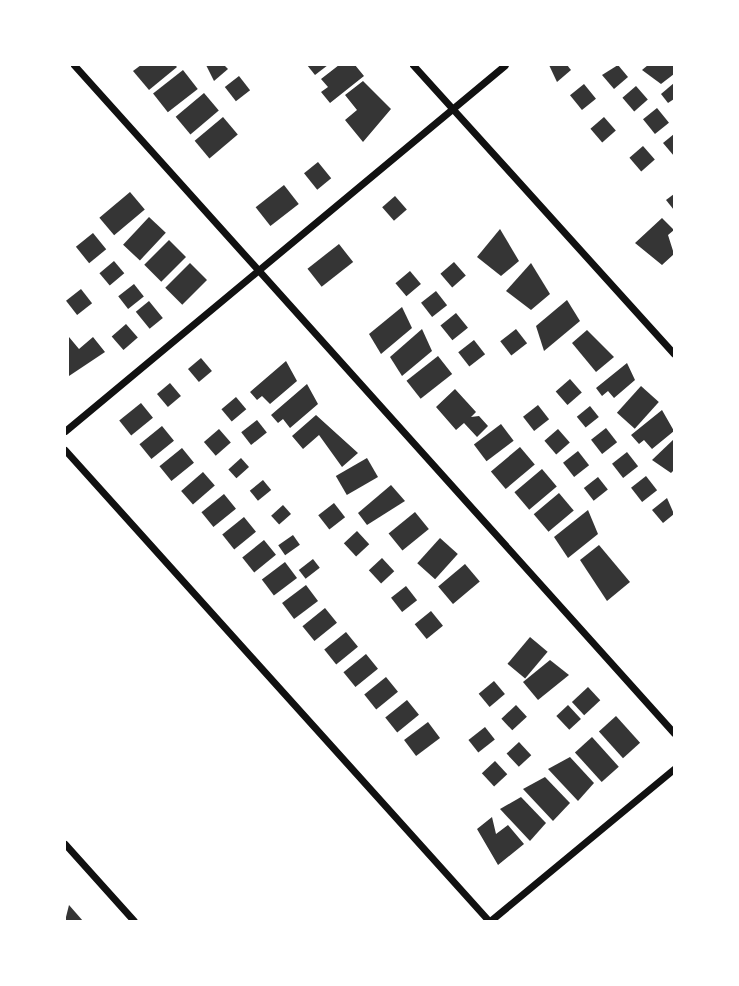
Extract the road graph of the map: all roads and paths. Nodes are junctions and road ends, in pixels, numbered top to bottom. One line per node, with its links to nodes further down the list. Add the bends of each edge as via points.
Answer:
1 (74, 65): 5 (street)
2 (413, 65): 4 (street)
3 (505, 65): 4 (street)
4 (454, 110): 5 (street); 6 (street)
5 (259, 271): 7 (street); 9 (street)
6 (674, 354)
7 (65, 431)
8 (65, 450): 13 (street)
9 (674, 733)
10 (674, 769): 13 (street)
11 (65, 844): 12 (street)
12 (134, 921)
13 (490, 921)

